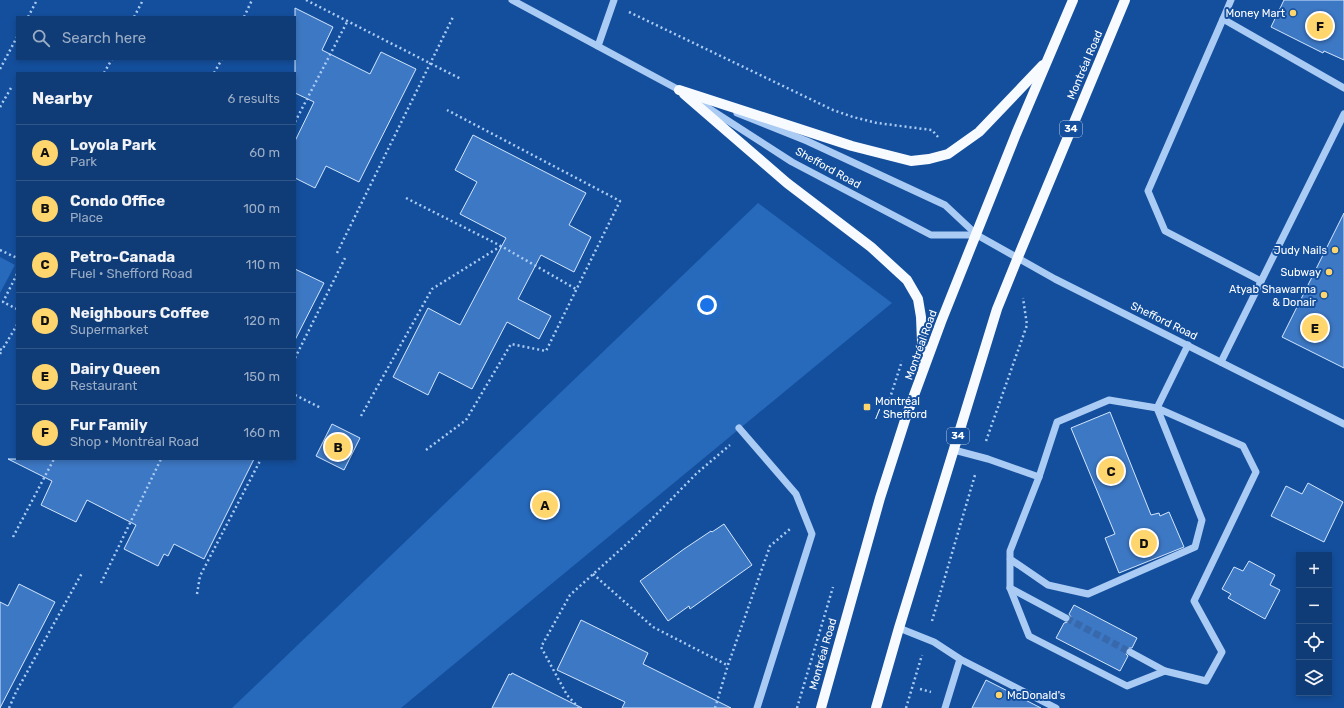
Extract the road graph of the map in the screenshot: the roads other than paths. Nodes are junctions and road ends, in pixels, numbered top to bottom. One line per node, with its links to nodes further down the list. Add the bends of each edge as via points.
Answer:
1 (512, 0): 7 (street, Shefford Road)
2 (1073, 0): 8 (main road, Montréal Road)
3 (1125, 0): 13 (main road, Montréal Road / 34)
4 (1231, 0): 6 (street)
5 (613, 3): 7 (street)
6 (1223, 19): 9 (street); 14 (street, via 1148,191 1165,231)
7 (598, 46): 10 (street, Shefford Road)
8 (1048, 59): 10 (main road, via 979,132 948,154 911,161 852,146); 12 (main road, Montréal Road)
9 (1344, 88)
10 (679, 90): 12 (street, Shefford Road, via 806,141 944,205); 12 (street, Shefford Road, via 792,162 931,235); 17 (main road, via 787,183 871,247 907,280 918,299 922,316)
11 (1344, 114): 14 (street)
12 (977, 235): 13 (street, Shefford Road); 17 (main road, Montréal Road, via 941,322)
13 (1018, 257): 15 (street, Shefford Road, via 1055,279); 21 (main road, Montréal Road / 34, via 998,309)
14 (1261, 282): 16 (street)
15 (1188, 345): 16 (street, Shefford Road); 18 (street)
16 (1221, 362): 19 (street, Shefford Road)
17 (923, 374): 31 (main road, Montréal Road, via 880,498)
18 (1157, 408): 22 (street, via 1109,400 1057,422); 23 (street, via 1202,520 1195,547 1088,594 1048,585); 29 (street, via 1244,446 1256,472 1194,601 1222,652 1206,681)
19 (1344, 424)
20 (742, 431): 30 (street, via 796,494 812,534)
21 (954, 450): 22 (street); 26 (main road, Montréal Road / 34)
22 (1039, 477): 23 (street, via 1010,552)
23 (1010, 559): 24 (street)
24 (1010, 588): 25 (street); 29 (street, via 1029,636 1127,686)
25 (1066, 618)
26 (899, 628): 28 (street, via 927,639); 32 (main road, Montréal Road / 34)
27 (1130, 652): 29 (street)
28 (960, 659): 33 (street); 34 (street)
29 (1165, 671)
30 (757, 708)
31 (821, 708)
32 (876, 708)
33 (945, 708)
34 (1056, 708)

